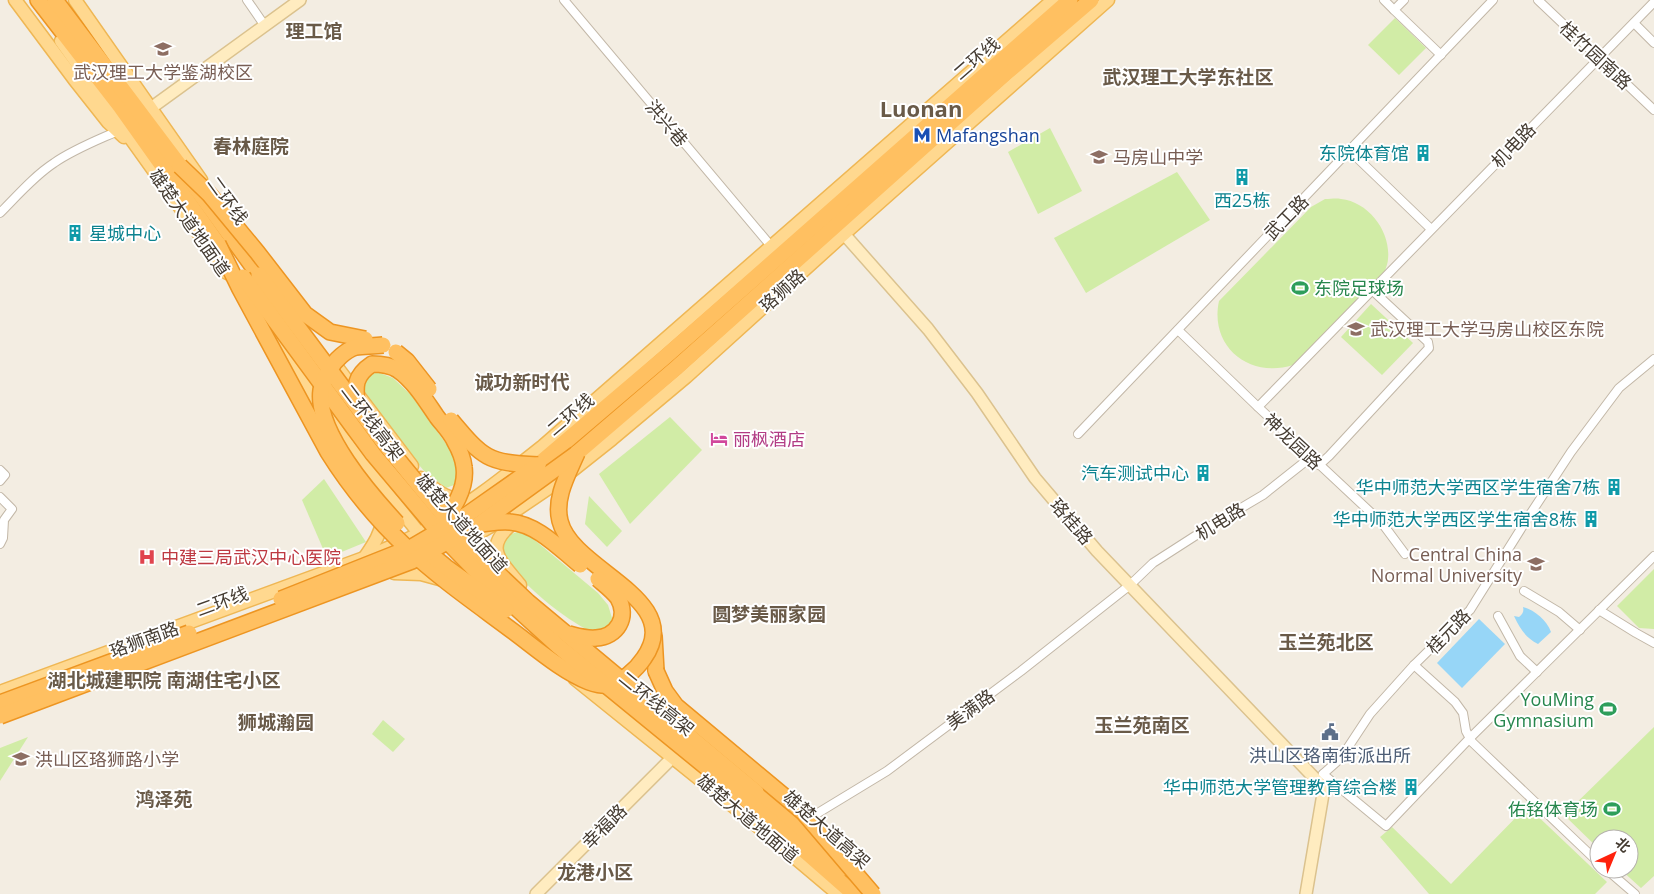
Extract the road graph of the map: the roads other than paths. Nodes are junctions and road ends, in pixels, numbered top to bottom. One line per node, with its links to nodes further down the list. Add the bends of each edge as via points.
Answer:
1 (15, 0): 27 (main road, via 74,79)
2 (31, 0): 27 (main road)
3 (38, 0): 33 (highway, 二环线高架, via 120,106)
4 (55, 0): 29 (highway, 二环线)
5 (246, 0): 20 (street)
6 (253, 0): 20 (street)
7 (300, 0): 20 (street)
8 (564, 0): 34 (street, 洪兴巷)
9 (1053, 0): 34 (main road)
10 (1070, 0): 44 (highway, 二环线)
11 (1092, 0): 42 (highway, 二环线)
12 (1108, 0): 32 (main road, 珞狮路)
13 (1384, 0): 19 (street)
14 (1404, 0): 19 (street)
15 (1493, 0): 23 (street, 武工路)
16 (1538, 0): 24 (street, 桂竹园南路)
17 (80, 2): 25 (main road, 雄楚大道地面道)
18 (1654, 2): 21 (street, 机电路)
19 (1394, 10): 23 (street)
20 (267, 24): 25 (street)
21 (1634, 24): 22 (street); 24 (street, 机电路)
22 (1654, 44)
23 (1441, 55): 28 (street, 武工路)
24 (1598, 58): 26 (street, 桂竹园南路); 31 (street, 机电路)
25 (151, 108): 47 (main road, 雄楚大道地面道, via 255,258)
26 (1654, 110)
27 (120, 129): 30 (street, via 52,164); 49 (main road, 雄楚大道地面道, via 139,150 341,436)
28 (1349, 150): 31 (street); 36 (street, 武工路)
29 (180, 166): 37 (highway, bridge, via 209,194 258,252 305,314 330,332); 39 (highway, 二环线, bridge)
30 (0, 213)
31 (1431, 229): 35 (street, 机电路)
32 (844, 234): 50 (main road, 珞狮路, via 686,377); 62 (street, 珞桂路, via 928,329 1035,478)
33 (218, 244): 69 (highway, bridge, via 328,452 343,476 407,549 450,585 566,670 591,683 608,685 633,671 644,658); 70 (highway, 二环线高架, bridge, via 363,441 443,538 478,573)
34 (771, 246): 51 (main road, via 543,446)
35 (1372, 290): 40 (street, 机电路); 45 (street, via 1428,342 1429,348)
36 (1178, 330): 40 (street, 神龙园路); 41 (street, 武工路)
37 (383, 345): 44 (highway, bridge, via 407,361 480,452 504,463); 70 (highway, bridge, via 354,348 340,356 325,378 322,404 331,433 344,458 408,535 446,567)
38 (1654, 360): 72 (street, 桂元路, via 1619,388 1529,516 1470,610)
39 (354, 403): 55 (highway, bridge, via 359,375 372,364 386,364 413,384 455,441 464,468 462,489 441,525); 70 (highway, 二环线, bridge, via 454,528)
40 (1258, 407): 43 (street, 神龙园路)
41 (1078, 434)
42 (578, 453): 54 (highway, 二环线, bridge); 69 (highway, bridge, via 564,483 558,511 560,522 577,549 632,593 646,609)
43 (1311, 458): 45 (street, 神龙园路); 62 (street, 机电路, via 1263,495 1153,563)
44 (538, 465): 55 (highway, 二环线, bridge, via 468,514)
45 (1319, 465): 57 (street, 神龙园路, via 1382,524)
46 (0, 470): 48 (street, via 5,475)
47 (421, 478): 51 (main road, via 453,498); 53 (main road, 雄楚大道地面道)
48 (0, 481)
49 (378, 483): 55 (main road, 雄楚大道地面道); 60 (main road, via 385,514 375,543)
50 (550, 487): 54 (main road, 珞狮路); 63 (main road, via 536,506 505,529 496,544 497,554)
51 (477, 497): 53 (main road)
52 (0, 498): 56 (street, via 12,509 4,520)
53 (452, 514): 54 (main road, 雄楚大道地面道); 55 (main road, 珞狮南路)
54 (475, 531): 58 (main road, 珞狮路); 63 (main road, 雄楚大道地面道); 70 (highway, bridge, via 509,522 534,529 617,597 622,618 610,635); 76 (highway, 二环线, bridge, via 412,561)
55 (424, 536): 58 (main road, 雄楚大道地面道); 60 (main road, 珞狮南路); 75 (highway, 二环线, bridge, via 412,547 275,602)
56 (1, 541)
57 (1405, 554)
58 (438, 555): 61 (main road, 珞狮南路); 64 (main road, 雄楚大道地面道)
59 (1654, 556): 66 (street)
60 (364, 558): 74 (main road, 珞狮南路)
61 (394, 573): 64 (main road, via 433,576); 77 (main road, 珞狮南路)
62 (1130, 584): 81 (street, 珞桂路); 83 (street, 美满路, via 887,771)
63 (520, 585): 83 (main road, 雄楚大道地面道)
64 (471, 590): 79 (main road, 雄楚大道地面道)
65 (1524, 591): 68 (street, via 1559,612)
66 (1599, 610): 68 (street); 71 (street)
67 (1498, 616): 73 (street, via 1520,656)
68 (1580, 630): 73 (street)
69 (654, 636): 89 (highway, bridge, via 656,671 676,706 803,812)
70 (562, 640): 82 (highway, 二环线高架, bridge)
71 (1654, 643)
72 (1414, 665): 78 (street, via 1455,702 1463,713); 80 (street, 桂元路, via 1370,714 1341,758)
73 (1536, 672): 78 (street)
74 (0, 692)
75 (0, 703)
76 (0, 716)
77 (0, 723)
78 (1470, 738): 80 (street, via 1386,826); 84 (street)
79 (673, 757): 86 (street, 幸福路); 87 (main road, 雄楚大道地面道)
80 (1323, 774): 81 (street)
81 (1324, 788): 91 (street)
82 (752, 797): 88 (highway, 雄楚大道高架); 89 (highway, 雄楚大道高架, bridge, via 834,858)
83 (801, 821): 90 (main road, 雄楚大道地面道)
84 (1589, 854)
85 (1618, 879): 92 (street)
86 (536, 894)
87 (838, 894)
88 (854, 894)
89 (873, 894)
90 (882, 894)
91 (1306, 894)
92 (1635, 894)

